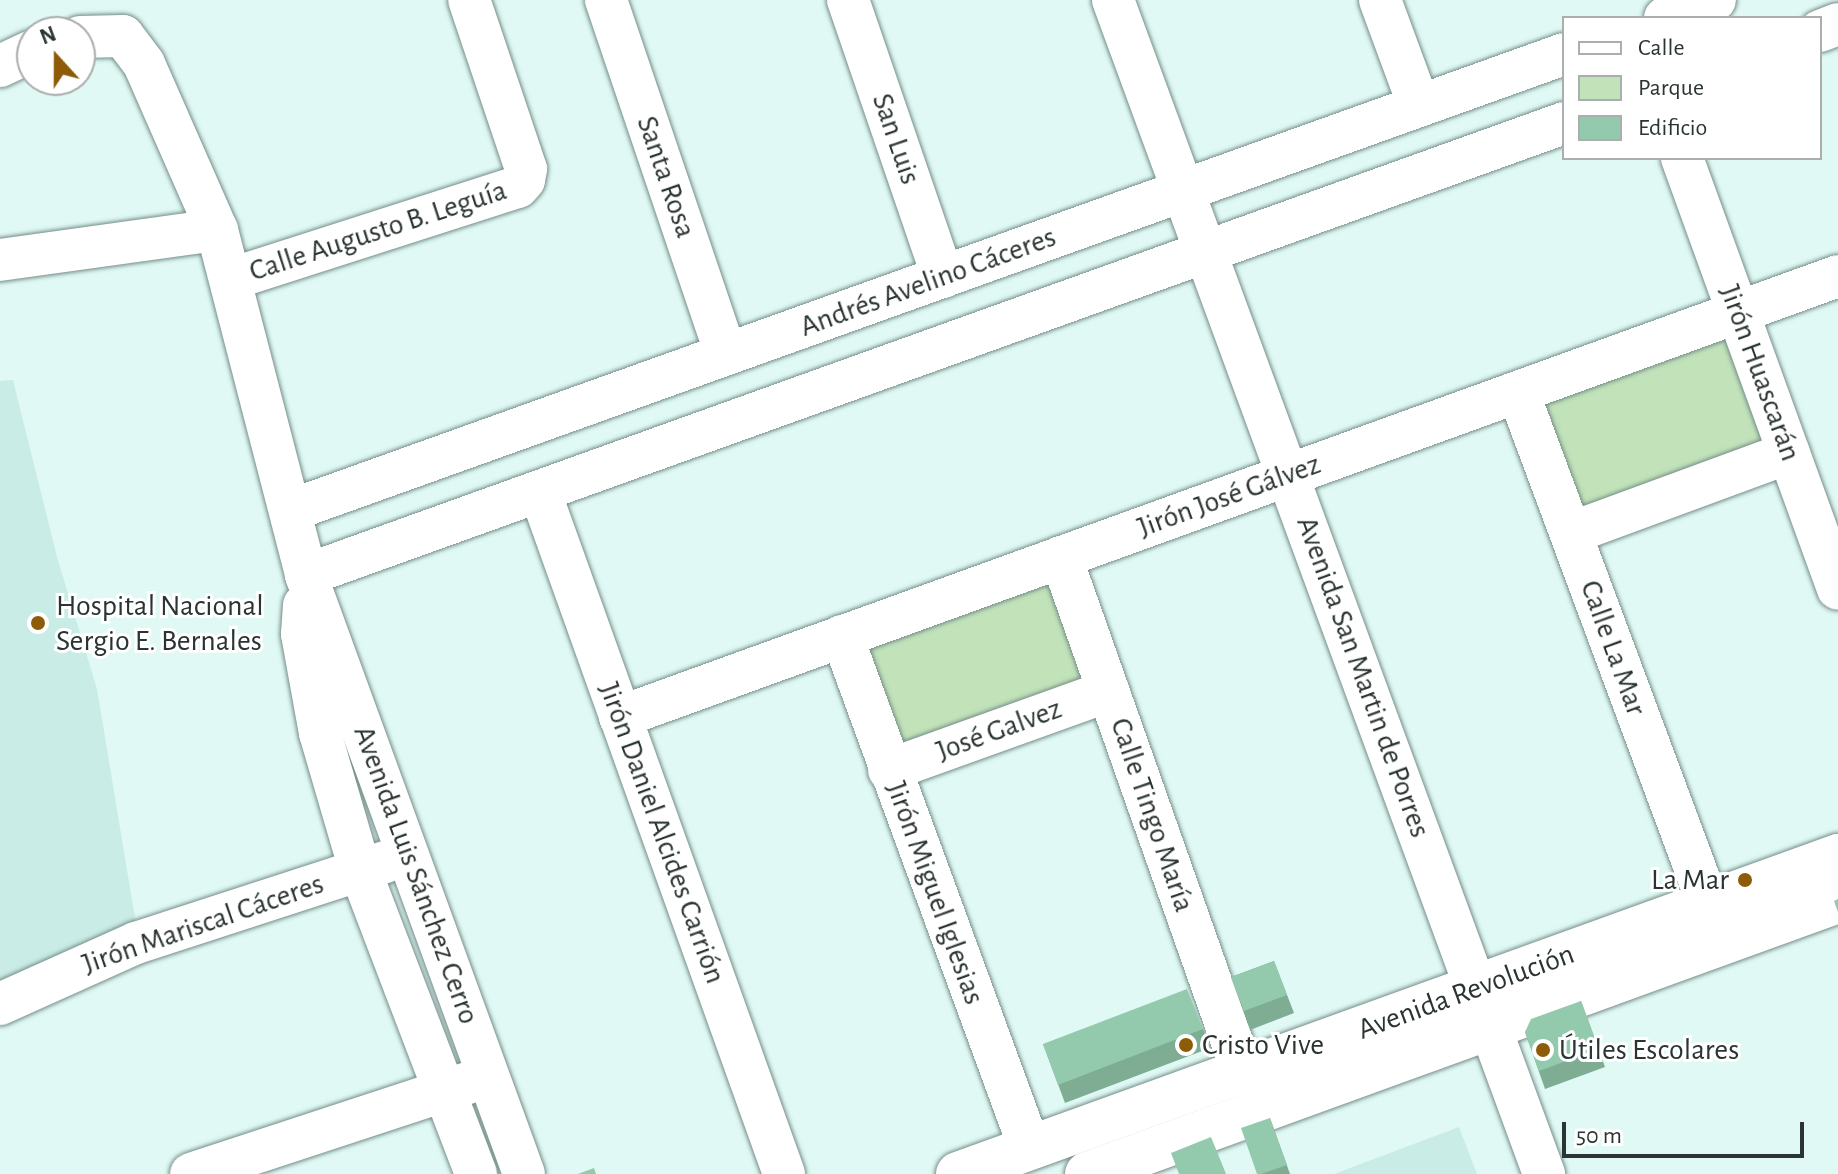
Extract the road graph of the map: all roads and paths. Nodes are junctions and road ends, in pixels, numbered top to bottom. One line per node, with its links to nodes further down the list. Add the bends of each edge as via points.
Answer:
1 (469, 0): 19 (street, Calle Augusto B. Leguía, via 526,169 524,180 518,187)
2 (606, 0): 21 (street, Santa Rosa)
3 (848, 0): 18 (street, San Luis)
4 (1113, 0): 13 (street, Avenida San Martin de Porres)
5 (1380, 0): 10 (street)
6 (1715, 0): 7 (street)
7 (1671, 16)
8 (96, 37): 14 (street, Avenida Luis Sánchez Cerro, via 123,36 144,64)
9 (1562, 55): 10 (street, Andrés Avelino Cáceres)
10 (1419, 106): 13 (street, Andrés Avelino Cáceres)
11 (1562, 124): 15 (street)
12 (1683, 160): 20 (street, Jirón Huascarán)
13 (1183, 190): 15 (street, Avenida San Martin de Porres); 18 (street, Andrés Avelino Cáceres)
14 (217, 230): 16 (street, Calle Augusto B. Leguía); 19 (street, Avenida Luis Sánchez Cerro)
15 (1206, 252): 24 (street, Avenida San Martin de Porres); 25 (street)
16 (0, 260)
17 (1838, 276): 20 (street, Jirón José Gálvez)
18 (943, 277): 21 (street, Andrés Avelino Cáceres)
19 (231, 279): 26 (street, Avenida Luis Sánchez Cerro)
20 (1738, 312): 22 (street, Jirón José Gálvez); 23 (street, Jirón Huascarán)
21 (726, 354): 26 (street, Andrés Avelino Cáceres)
22 (1518, 392): 24 (street, Jirón José Gálvez); 27 (street, Calle La Mar)
23 (1789, 453): 27 (street); 30 (street, Jirón Huascarán)
24 (1288, 475): 28 (street, Jirón José Gálvez); 41 (street, Avenida San Martin de Porres)
25 (540, 492): 29 (street); 33 (street, Jirón Daniel Alcides Carrión)
26 (292, 510): 29 (street, Avenida Luis Sánchez Cerro)
27 (1571, 533): 39 (street, Calle La Mar)
28 (1061, 557): 31 (street, Jirón José Gálvez); 32 (street, Calle Tingo María)
29 (306, 575): 35 (street, Avenida Luis Sánchez Cerro); 37 (street, Avenida Luis Sánchez Cerro, via 302,634 320,733)
30 (1838, 589)
31 (842, 636): 33 (street, Jirón José Gálvez); 34 (street, Jirón Miguel Iglesias)
32 (1108, 691): 34 (street, José Galvez); 42 (street, Calle Tingo María)
33 (620, 717): 49 (street, Jirón Daniel Alcides Carrión)
34 (889, 770): 45 (street, Jirón Miguel Iglesias)
35 (409, 853): 37 (street, Jirón Mariscal Cáceres); 43 (street, Avenida Luis Sánchez Cerro)
36 (1838, 856): 39 (main road, Avenida Revolución)
37 (360, 870): 40 (street, Jirón Mariscal Cáceres, via 136,943); 44 (street, Avenida Luis Sánchez Cerro)
38 (1838, 901): 41 (main road, Avenida Revolución)
39 (1708, 903): 41 (main road, Avenida Revolución)
40 (0, 1004)
41 (1485, 1006): 42 (main road, Avenida Revolución); 51 (main road, Avenida Revolución); 52 (street, Avenida San Martin de Porres)
42 (1243, 1073): 45 (main road, Avenida Revolución)
43 (488, 1076): 44 (street); 48 (street, Avenida Luis Sánchez Cerro)
44 (444, 1092): 46 (street); 47 (street, Avenida Luis Sánchez Cerro)
45 (1030, 1149): 50 (main road, Avenida Revolución)
46 (191, 1174)
47 (476, 1174)
48 (524, 1174)
49 (784, 1174)
50 (958, 1174)
51 (1087, 1174)
52 (1544, 1174)

